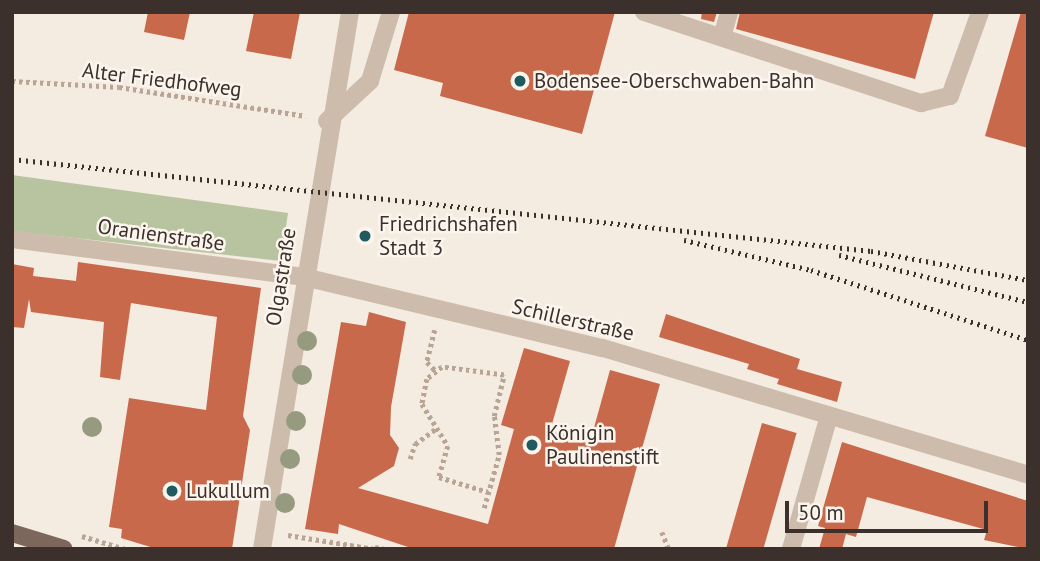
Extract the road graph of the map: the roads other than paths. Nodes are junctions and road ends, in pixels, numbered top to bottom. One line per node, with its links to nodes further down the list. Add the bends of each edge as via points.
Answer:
1 (349, 12): 7 (street, Olgastraße)
2 (391, 12): 7 (street, via 370,81)
3 (644, 12): 6 (street)
4 (729, 12): 6 (street)
5 (980, 12): 6 (street, via 950,96 921,103)
6 (722, 37)
7 (327, 121): 9 (street, Olgastraße)
8 (12, 239): 9 (street, Oranienstraße)
9 (304, 277): 10 (street, Schillerstraße, via 603,348); 14 (street, Olgastraße)
10 (830, 416): 11 (street, Schillerstraße); 15 (street)
11 (1028, 475)
12 (12, 533): 13 (main road)
13 (64, 549)
14 (262, 549)
15 (791, 549)

